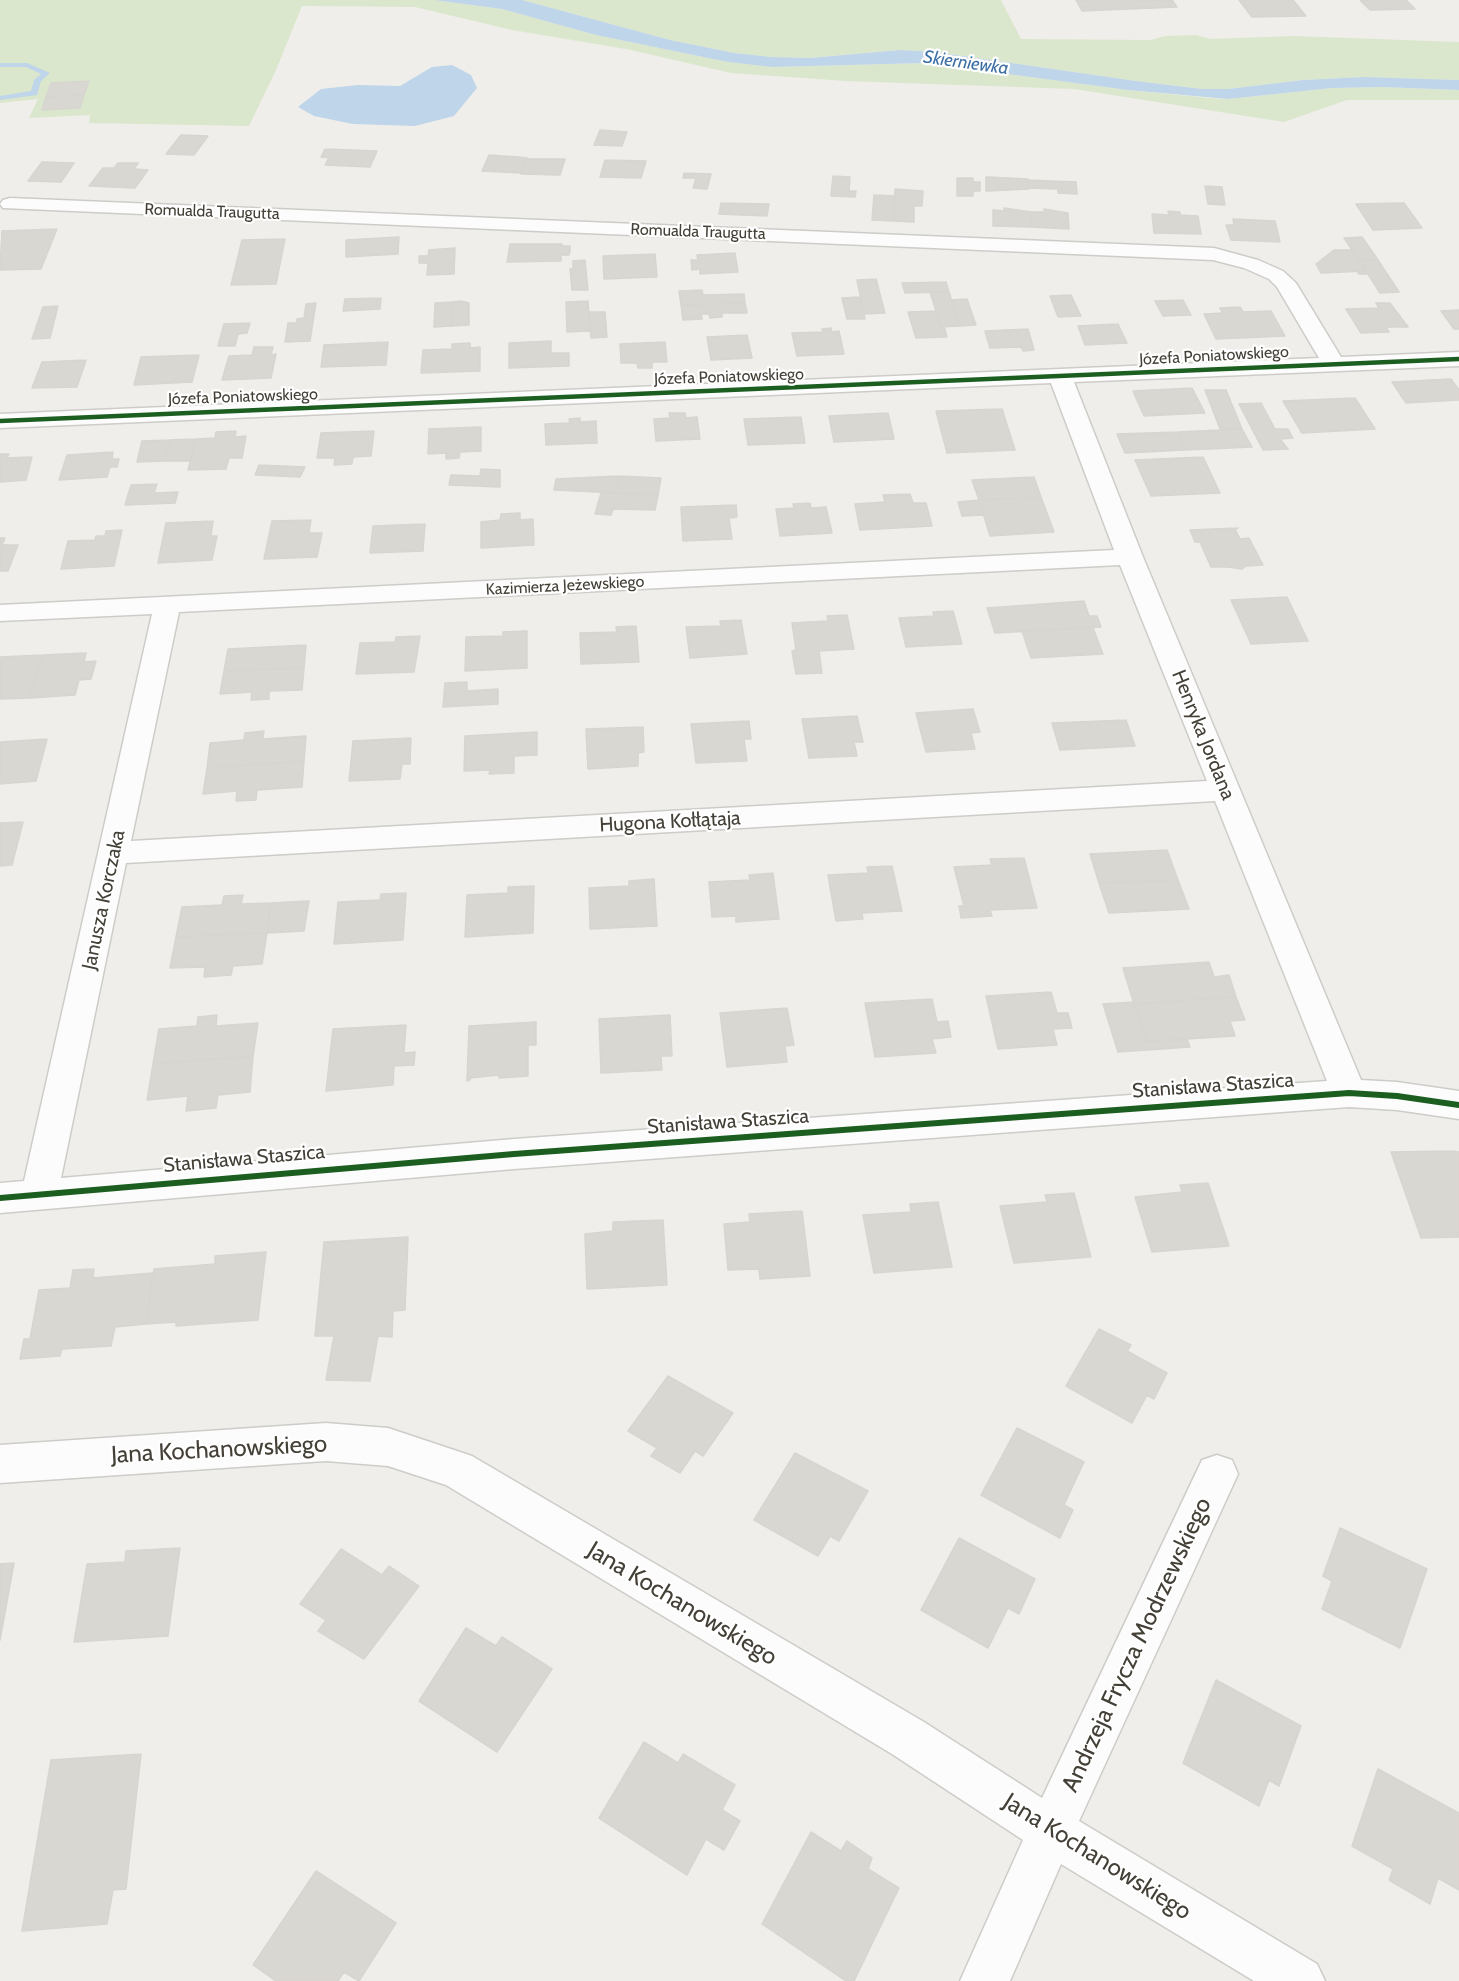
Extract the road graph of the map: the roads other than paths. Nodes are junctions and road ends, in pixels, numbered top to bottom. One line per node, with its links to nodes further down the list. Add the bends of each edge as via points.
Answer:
1 (10, 204): 3 (street, Romualda Traugutta, via 1214,254 1251,264 1285,283)
2 (1459, 359): 3 (street, Józefa Poniatowskiego)
3 (1334, 364): 4 (street, Józefa Poniatowskiego)
4 (1060, 376): 5 (street, Józefa Poniatowskiego); 6 (street, Henryka Jordana)
5 (0, 421)
6 (1130, 557): 7 (street, Kazimierza Jeżewskiego); 9 (street, Henryka Jordana)
7 (167, 605): 8 (street, Kazimierza Jeżewskiego); 10 (street, Janusza Korczaka)
8 (0, 613)
9 (1226, 790): 10 (street, Hugona Kołłątaja); 11 (street, Henryka Jordana)
10 (114, 853): 13 (street, Janusza Korczaka)
11 (1349, 1093): 12 (street, Stanisława Staszica); 13 (street, Stanisława Staszica, via 502,1155)
12 (1459, 1106)
13 (39, 1194): 14 (street, Stanisława Staszica)
14 (0, 1198)
15 (0, 1464): 17 (street, Jana Kochanowskiego, via 326,1442 388,1447 458,1470 908,1738)
16 (1217, 1474): 17 (street, Andrzeja Frycza Modrzewskiego)
17 (1051, 1831): 18 (street, Andrzeja Frycza Modrzewskiego); 19 (street, Jana Kochanowskiego)
18 (985, 1981)
19 (1300, 1981)

